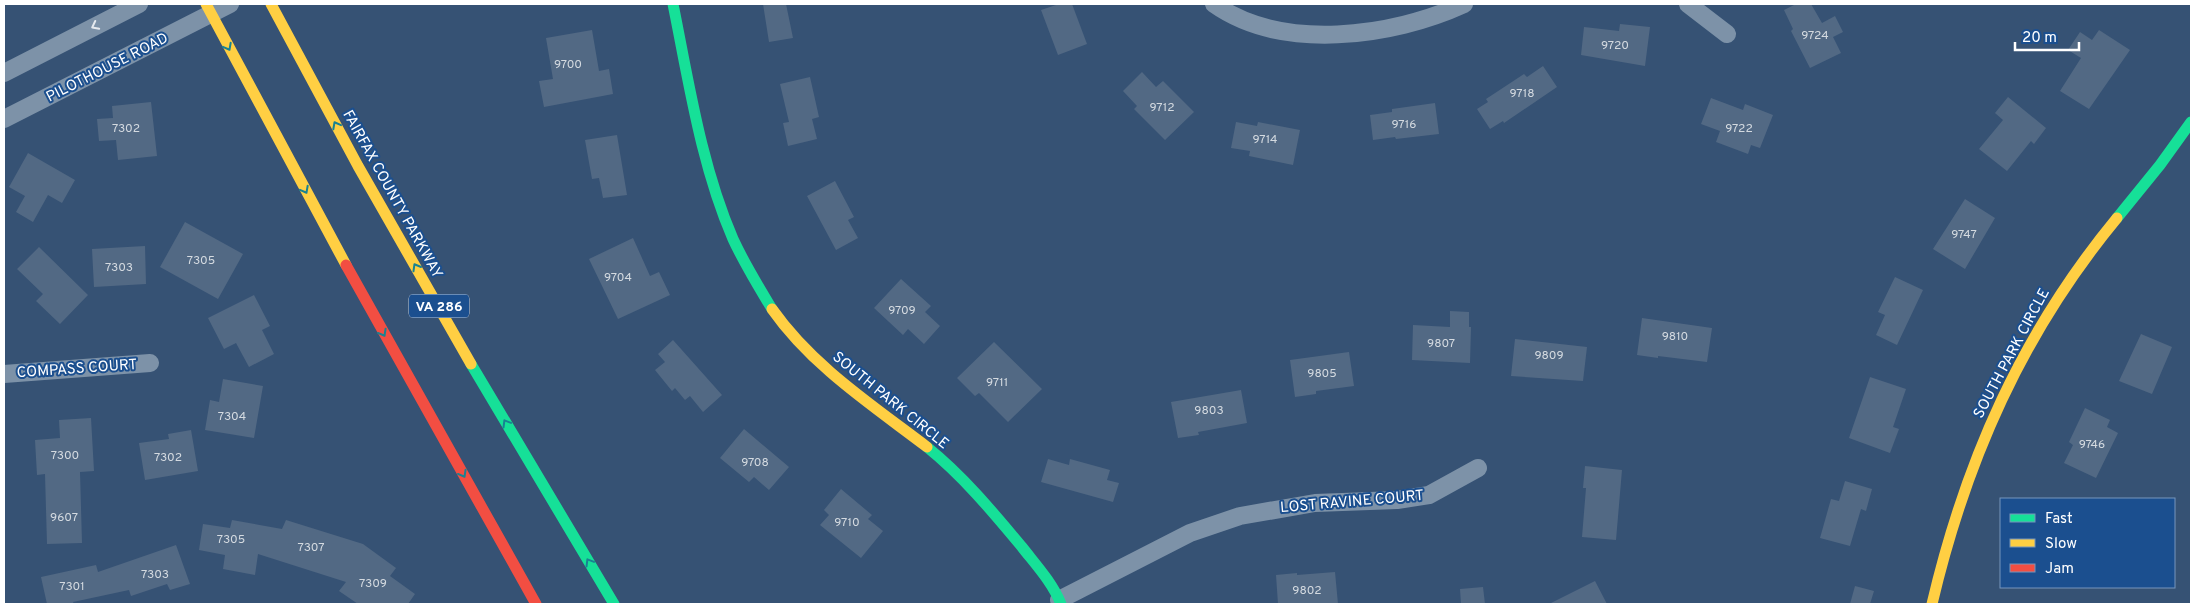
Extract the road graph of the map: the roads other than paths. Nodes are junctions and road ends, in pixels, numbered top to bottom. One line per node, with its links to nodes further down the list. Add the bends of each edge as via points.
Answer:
1 (139, 4): 10 (street, one-way to 10)
2 (230, 4): 8 (street, PILOTHOUSE ROAD)
3 (271, 4): 18 (main road, FAIRFAX COUNTY PARKWAY / VA 286, one-way to 3, via 497,409 358,166)
4 (673, 4): 16 (main road, SOUTH PARK CIRCLE, via 709,174 721,211 747,269 773,310 807,351 850,390 959,475 1034,563)
5 (1214, 4): 6 (street, via 1254,24 1294,32 1339,35 1378,30 1431,17)
6 (1464, 4)
7 (1688, 4): 9 (street)
8 (208, 9): 11 (street, PILOTHOUSE ROAD); 17 (main road, one-way to 17, via 363,297)
9 (1727, 34)
10 (4, 73)
11 (4, 119)
12 (2191, 122): 19 (main road, SOUTH PARK CIRCLE, via 2062,290 2023,355 1990,420 1970,469 1941,561)
13 (150, 363): 14 (street, COMPASS COURT)
14 (4, 374)
15 (1478, 468): 16 (street, LOST RAVINE COURT, via 1429,495 1397,500 1315,503 1240,516 1190,533)
16 (1060, 602)
17 (536, 604)
18 (614, 604)
19 (1932, 604)

